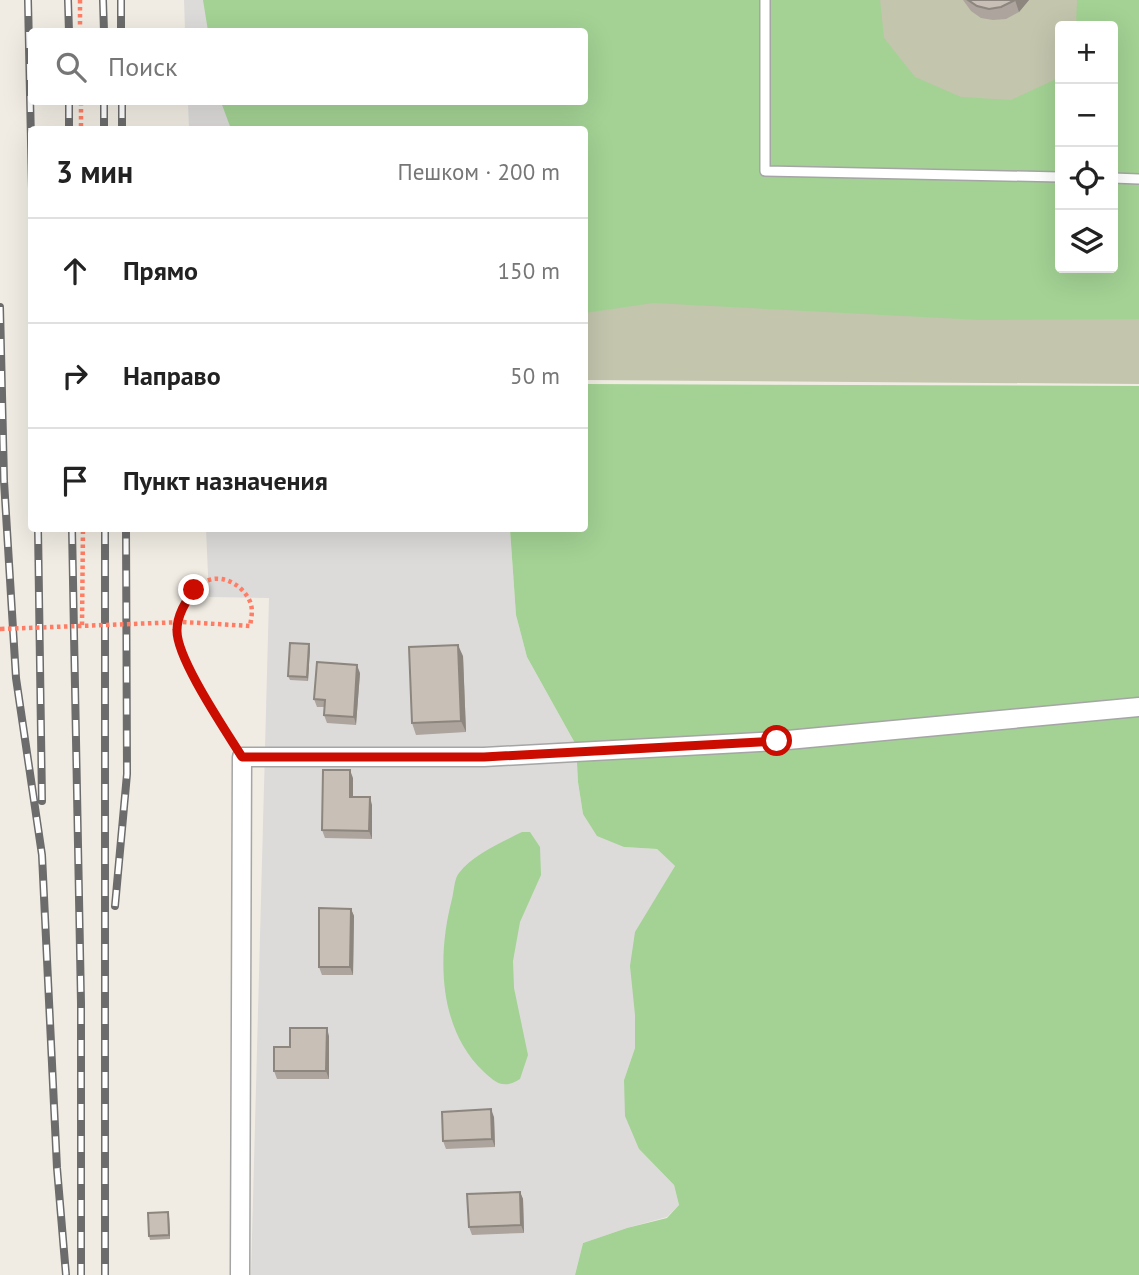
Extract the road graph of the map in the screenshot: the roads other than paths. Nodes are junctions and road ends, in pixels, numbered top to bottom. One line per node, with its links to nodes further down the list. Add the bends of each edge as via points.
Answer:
1 (765, 0): 2 (lane, via 765,171)
2 (1055, 177)
3 (1118, 178): 4 (lane)
4 (1139, 178)
5 (1139, 707): 6 (street, via 751,743 484,757 242,757)
6 (240, 1275)

